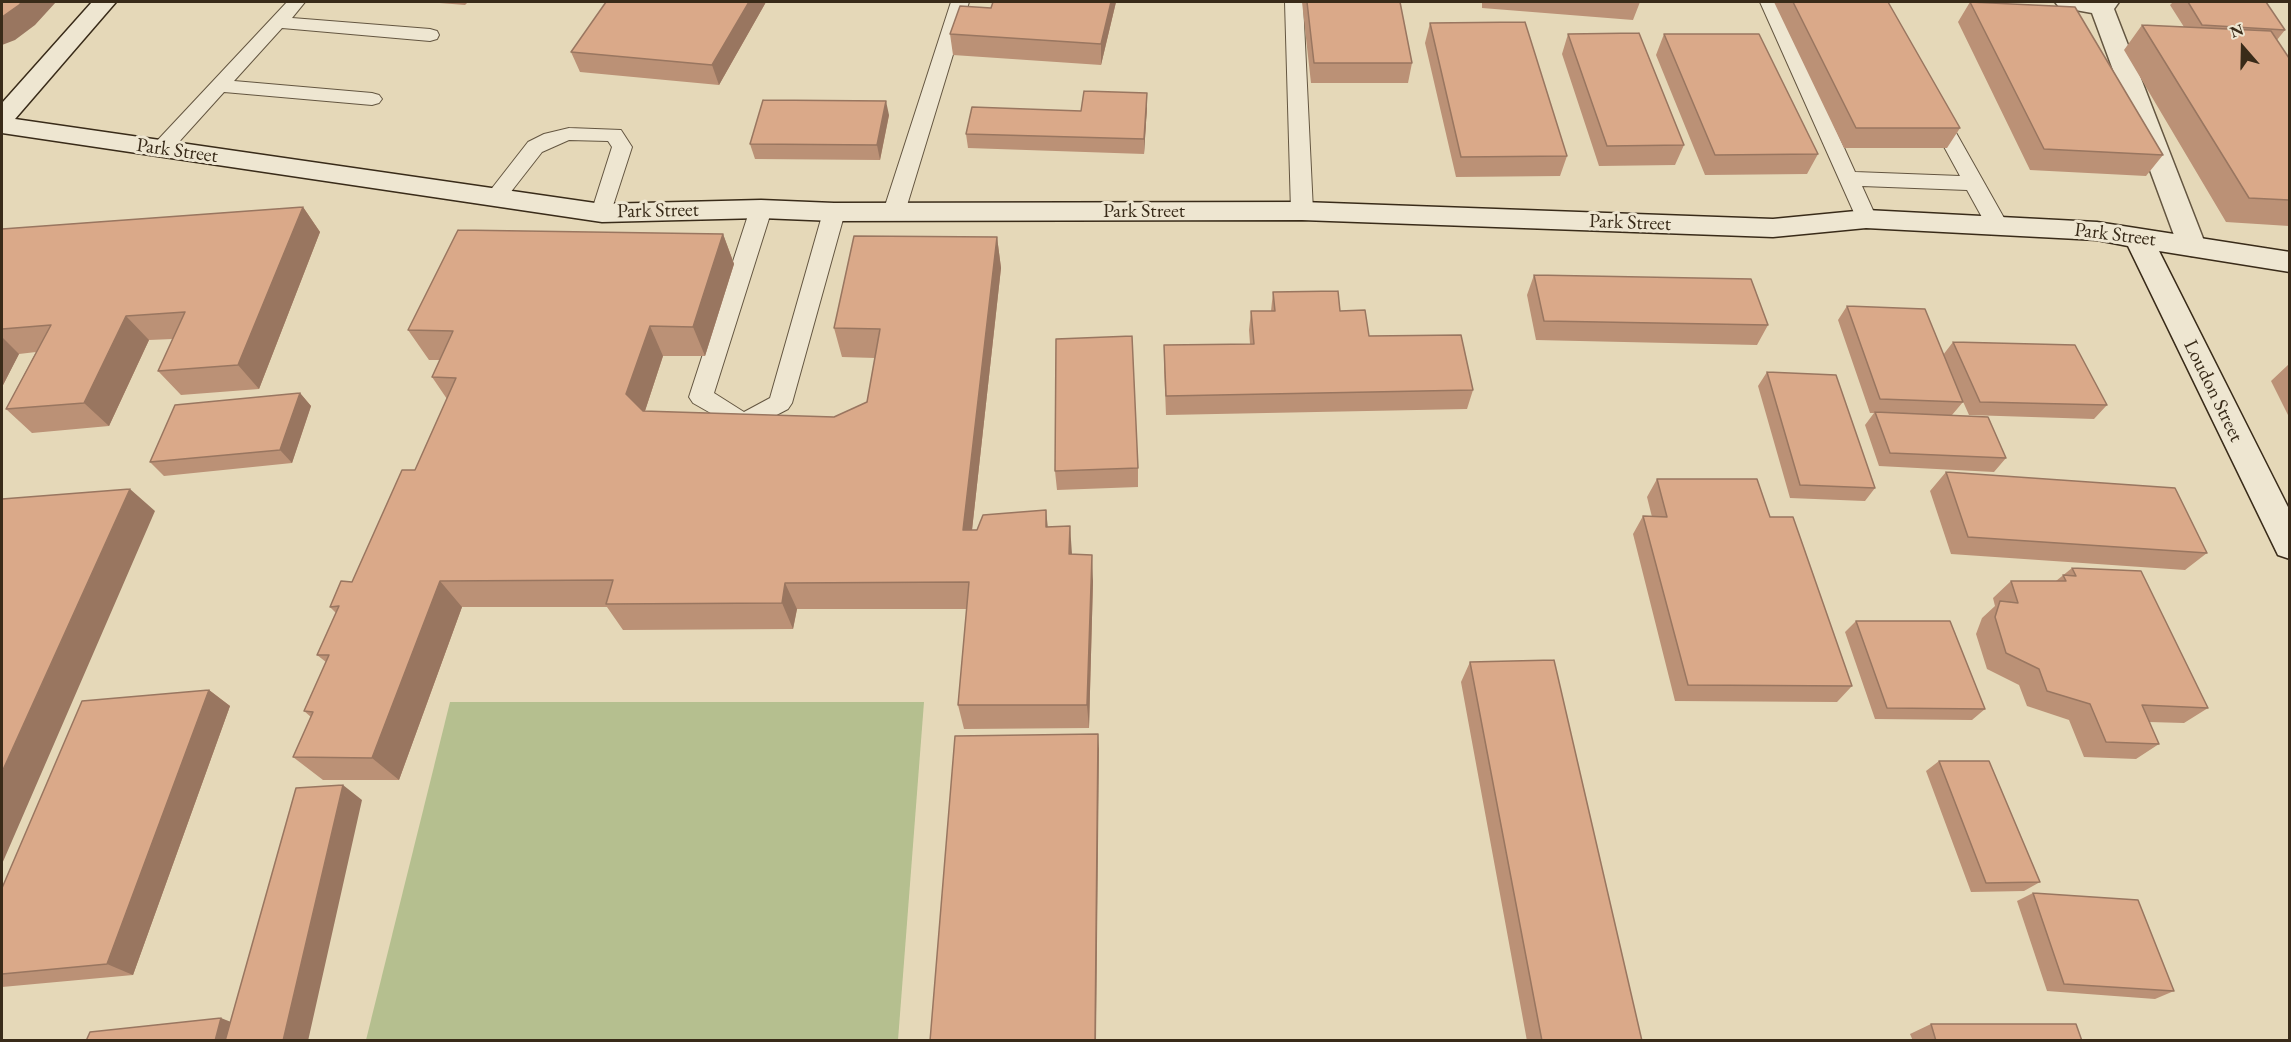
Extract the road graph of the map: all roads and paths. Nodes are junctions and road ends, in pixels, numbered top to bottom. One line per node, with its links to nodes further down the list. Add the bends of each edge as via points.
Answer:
1 (104, 2): 13 (main road)
2 (296, 2): 8 (lane)
3 (960, 2): 22 (lane)
4 (1294, 2): 20 (lane)
5 (1769, 2): 16 (lane)
6 (2067, 2): 7 (main road)
7 (2104, 5): 27 (main road)
8 (278, 22): 9 (lane); 10 (lane)
9 (430, 35)
10 (220, 86): 12 (lane); 15 (lane)
11 (1925, 92): 17 (lane)
12 (372, 99)
13 (2, 118)
14 (2, 125): 15 (main road, Park Street)
15 (161, 149): 18 (main road, Park Street)
16 (1847, 179): 17 (lane); 24 (lane)
17 (1974, 183): 25 (lane)
18 (496, 197): 23 (main road, Park Street); 23 (lane, via 535,147 569,134 614,135 622,147)
19 (761, 210): 21 (main road, Park Street); 21 (lane, via 701,397 744,423 780,403); 23 (main road, Park Street)
20 (1302, 211): 22 (main road, Park Street); 24 (main road, Park Street, via 1773,228)
21 (834, 212): 22 (main road, Park Street)
22 (894, 212)
23 (602, 213)
24 (1866, 219): 25 (main road, Park Street)
25 (1997, 225): 26 (main road, Park Street)
26 (2138, 237): 27 (main road, Park Street); 29 (main road, Loudon Street)
27 (2192, 246): 28 (main road, Park Street)
28 (2289, 262)
29 (2289, 545)

